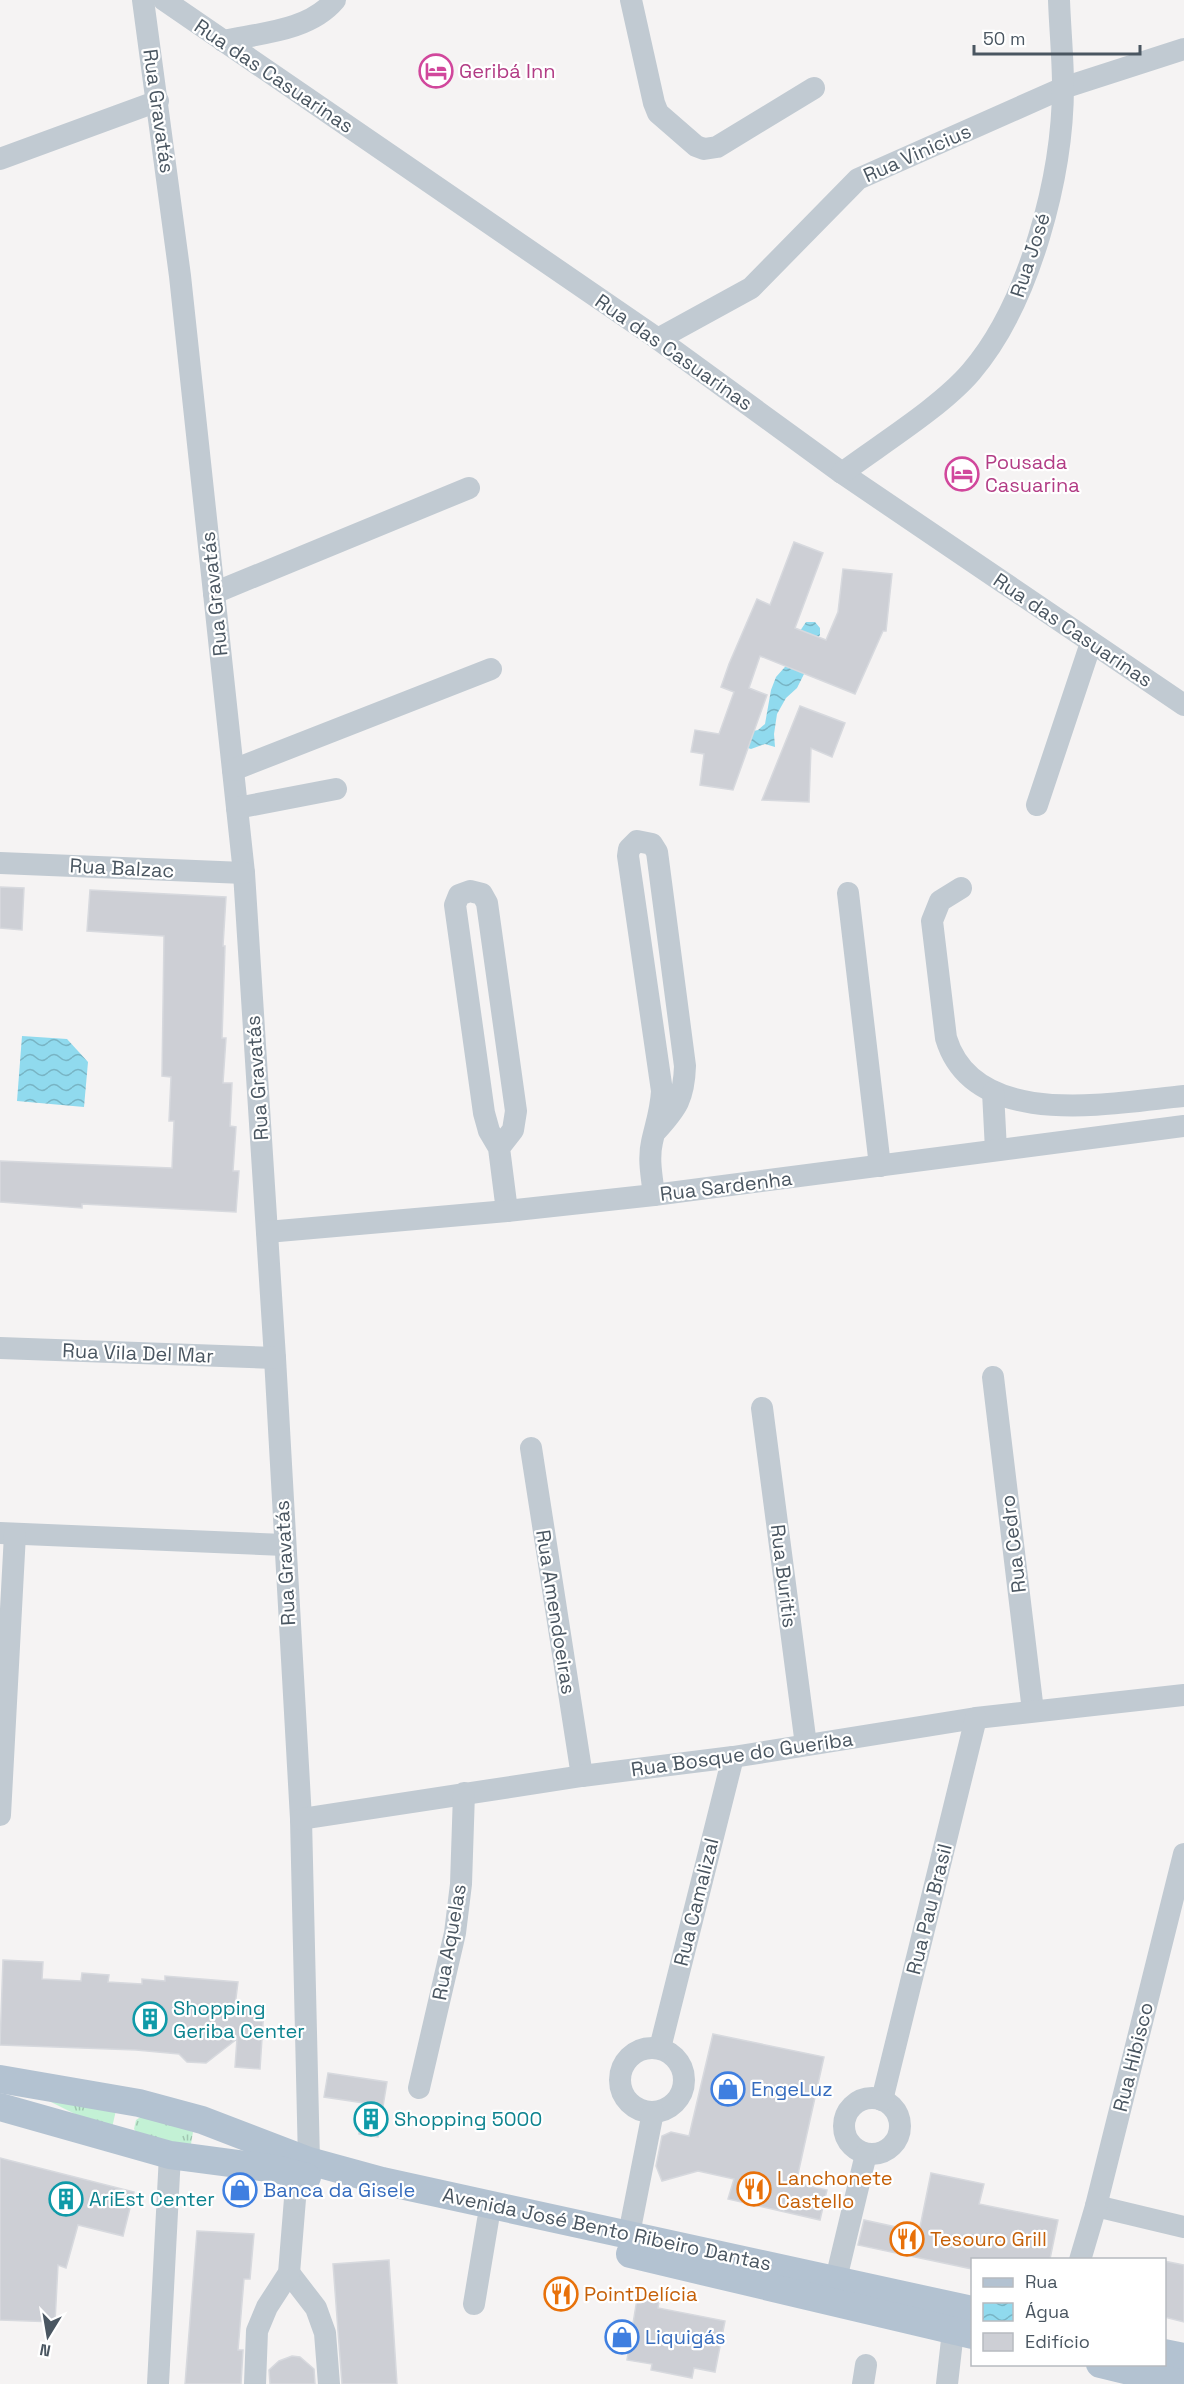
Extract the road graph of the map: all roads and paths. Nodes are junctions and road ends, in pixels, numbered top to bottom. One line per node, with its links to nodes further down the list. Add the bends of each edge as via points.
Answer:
1 (143, 0): 10 (street, Rua Gravatás)
2 (164, 0): 6 (street, Rua das Casuarinas)
3 (335, 0): 6 (street, via 325,12 304,23)
4 (631, 0): 8 (street, via 658,113 696,146 717,147)
5 (1059, 0): 9 (street, Rua José)
6 (223, 41): 12 (street, Rua das Casuarinas)
7 (1184, 49): 9 (street, Rua Vinicius)
8 (814, 88)
9 (1063, 88): 12 (street, Rua Vinicius, via 858,179 751,288); 13 (street, Rua José, via 1054,179 1026,278 1013,307 971,372 929,409)
10 (158, 101): 11 (street); 15 (street, Rua Gravatás)
11 (0, 159)
12 (658, 339): 13 (street, Rua das Casuarinas)
13 (842, 473): 16 (street, Rua das Casuarinas)
14 (469, 488): 15 (street)
15 (214, 593): 19 (street, Rua Gravatás)
16 (1091, 643): 18 (street, Rua das Casuarinas); 21 (street)
17 (491, 669): 19 (street)
18 (1184, 705)
19 (233, 770): 22 (street, Rua Gravatás)
20 (336, 789): 22 (street)
21 (1037, 805)
22 (237, 808): 24 (street, Rua Gravatás)
23 (0, 862): 24 (street, Rua Balzac)
24 (244, 873): 36 (street, Rua Gravatás)
25 (962, 888): 27 (street, via 940,901 932,921 946,1038 951,1056 962,1070)
26 (848, 894): 33 (street)
27 (993, 1092): 28 (street, via 1052,1105); 32 (street)
28 (1184, 1096)
29 (1184, 1126): 32 (street, Rua Sardenha)
30 (656, 1131): 30 (street, via 675,1110 684,1090 684,1066 657,852 652,844 637,841 628,856 660,1071 661,1111); 34 (street, via 650,1161)
31 (499, 1148): 31 (street, via 513,1130 516,1111 487,903 482,894 470,891 459,895 455,905 484,1113); 35 (street)
32 (996, 1150): 33 (street, Rua Sardenha)
33 (880, 1166): 34 (street, Rua Sardenha)
34 (654, 1195): 35 (street, Rua Sardenha)
35 (507, 1211): 36 (street, Rua Sardenha)
36 (267, 1232): 38 (street, Rua Gravatás)
37 (0, 1348): 38 (street, Rua Vila Del Mar)
38 (275, 1358): 43 (street, Rua Gravatás)
39 (993, 1377): 45 (street, Rua Cedro)
40 (762, 1408): 47 (street, Rua Buritis)
41 (531, 1448): 49 (street, Rua Amendoeiras)
42 (8, 1534): 43 (street); 51 (street)
43 (284, 1545): 52 (street, Rua Gravatás)
44 (1184, 1695): 45 (street, Rua Bosque do Gueriba)
45 (1034, 1711): 46 (street, Rua Bosque do Gueriba)
46 (976, 1718): 47 (street, Rua Bosque do Gueriba); 57 (street, Rua Pau Brasil)
47 (806, 1745): 48 (street, Rua Bosque do Gueriba)
48 (733, 1757): 49 (street, Rua Bosque do Gueriba); 54 (street, Rua Camalizal)
49 (582, 1776): 50 (street, Rua Bosque do Gueriba)
50 (464, 1793): 52 (street, Rua Bosque do Gueriba); 56 (street, Rua Aquelas, via 455,1933)
51 (0, 1815)
52 (301, 1819): 65 (street, Rua Gravatás)
53 (1184, 1854): 66 (street, Rua Hibisco)
54 (660, 2048): 60 (street, via 679,2060 685,2083 675,2104); 60 (street, via 633,2053 620,2076 621,2090 628,2102 639,2110)
55 (0, 2079): 58 (main road, Avenida José Bento Ribeiro Dantas)
56 (419, 2088)
57 (882, 2100): 63 (street, via 892,2106 899,2118 900,2132 894,2144 883,2152); 63 (street, via 862,2100 847,2112 846,2138)
58 (139, 2103): 61 (main road, Avenida José Bento Ribeiro Dantas); 62 (main road, via 127,2113 123,2123)
59 (0, 2107): 62 (main road, Avenida José Bento Ribeiro Dantas)
60 (653, 2112): 69 (street)
61 (202, 2120): 64 (main road, via 206,2140); 65 (main road, Avenida José Bento Ribeiro Dantas)
62 (126, 2144): 64 (main road, Avenida José Bento Ribeiro Dantas)
63 (866, 2154): 72 (street)
64 (181, 2157): 65 (main road, Avenida José Bento Ribeiro Dantas); 79 (street)
65 (303, 2168): 67 (main road, Avenida José Bento Ribeiro Dantas); 69 (main road, Avenida José Bento Ribeiro Dantas); 71 (street, Rua Gravatás)
66 (1096, 2205): 68 (street); 70 (street, Rua Hibisco)
67 (488, 2220): 73 (street); 75 (main road, Avenida José Bento Ribeiro Dantas)
68 (1184, 2226)
69 (629, 2234): 72 (main road, Avenida José Bento Ribeiro Dantas)
70 (1080, 2258)
71 (289, 2272): 80 (street, via 257,2331); 81 (street, via 316,2308 325,2333)
72 (836, 2279): 74 (main road, Avenida José Bento Ribeiro Dantas)
73 (474, 2304)
74 (971, 2310)
75 (963, 2333): 82 (street)
76 (1166, 2353): 77 (main road)
77 (1184, 2357)
78 (1108, 2366): 83 (main road)
79 (158, 2384)
80 (255, 2384)
81 (329, 2384)
82 (947, 2384)
83 (1184, 2384)

